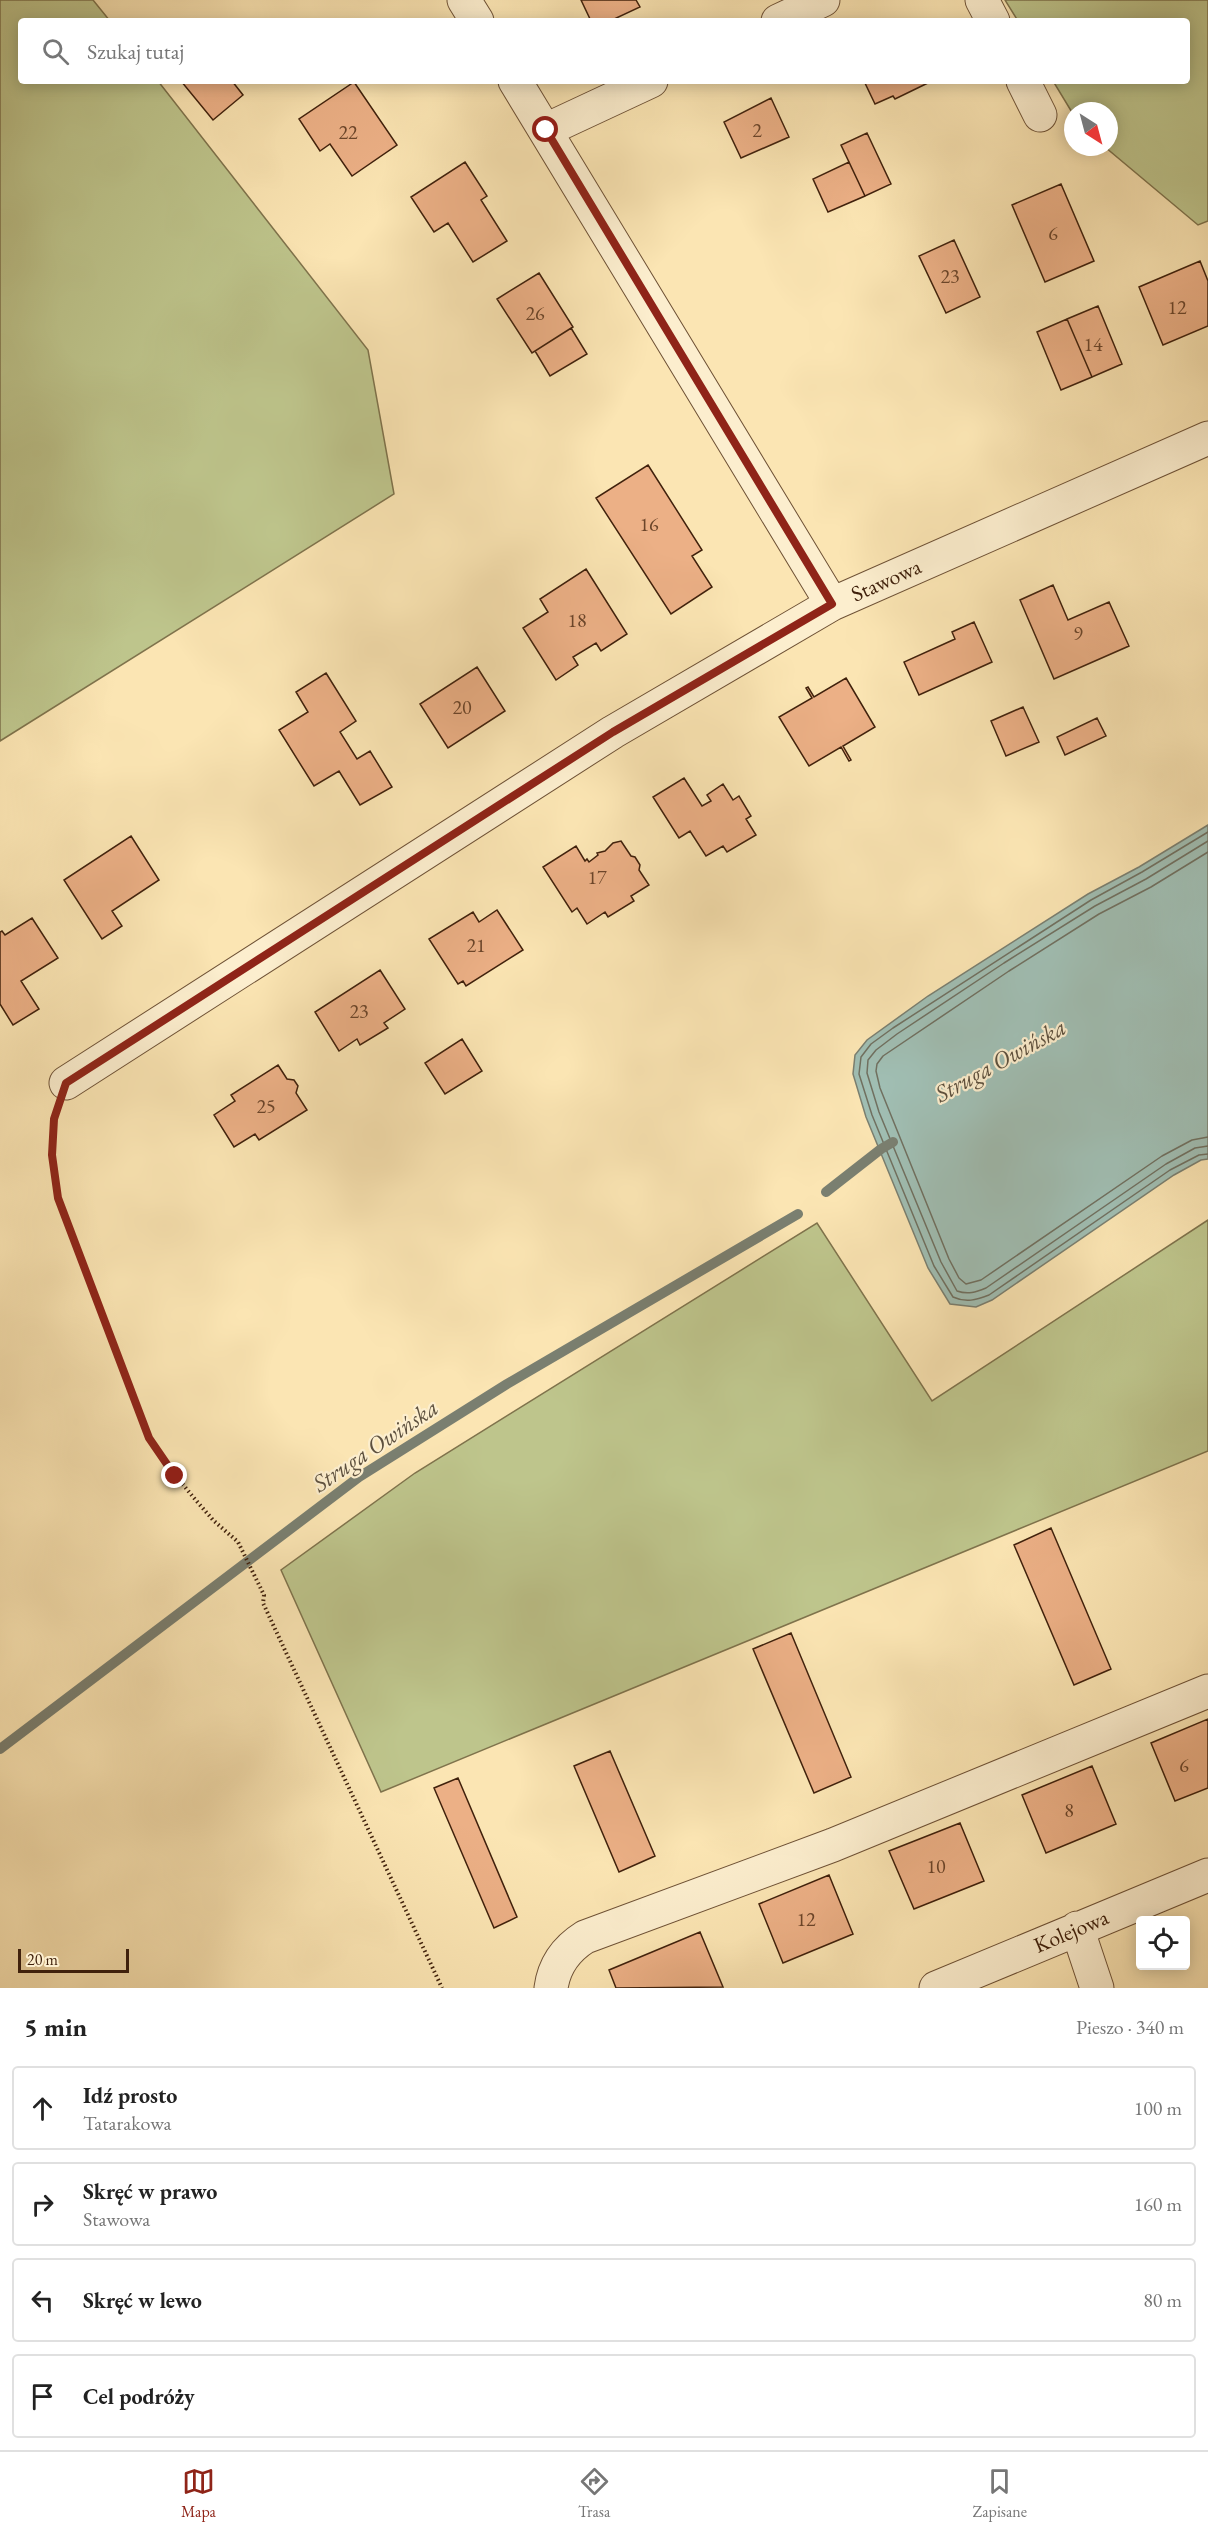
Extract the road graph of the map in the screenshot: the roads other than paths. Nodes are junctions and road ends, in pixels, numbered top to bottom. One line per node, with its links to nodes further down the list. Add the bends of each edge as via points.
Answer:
1 (464, 0): 4 (street)
2 (823, 0): 5 (street)
3 (982, 0): 6 (street)
4 (475, 18)
5 (784, 18)
6 (991, 18)
7 (517, 84): 11 (street)
8 (645, 84): 11 (street)
9 (1025, 84): 10 (street)
10 (1040, 114)
11 (546, 130): 13 (street)
12 (1208, 438): 13 (street, Stawowa)
13 (832, 604): 14 (street, Stawowa, via 613,732)
14 (66, 1083)
15 (1208, 1691): 18 (street, via 833,1845 585,1937 564,1955)
16 (1208, 1875): 17 (street, Kolejowa)
17 (1077, 1928): 19 (street, Kolejowa); 20 (street)
18 (551, 1988)
19 (936, 1988)
20 (1096, 1988)

